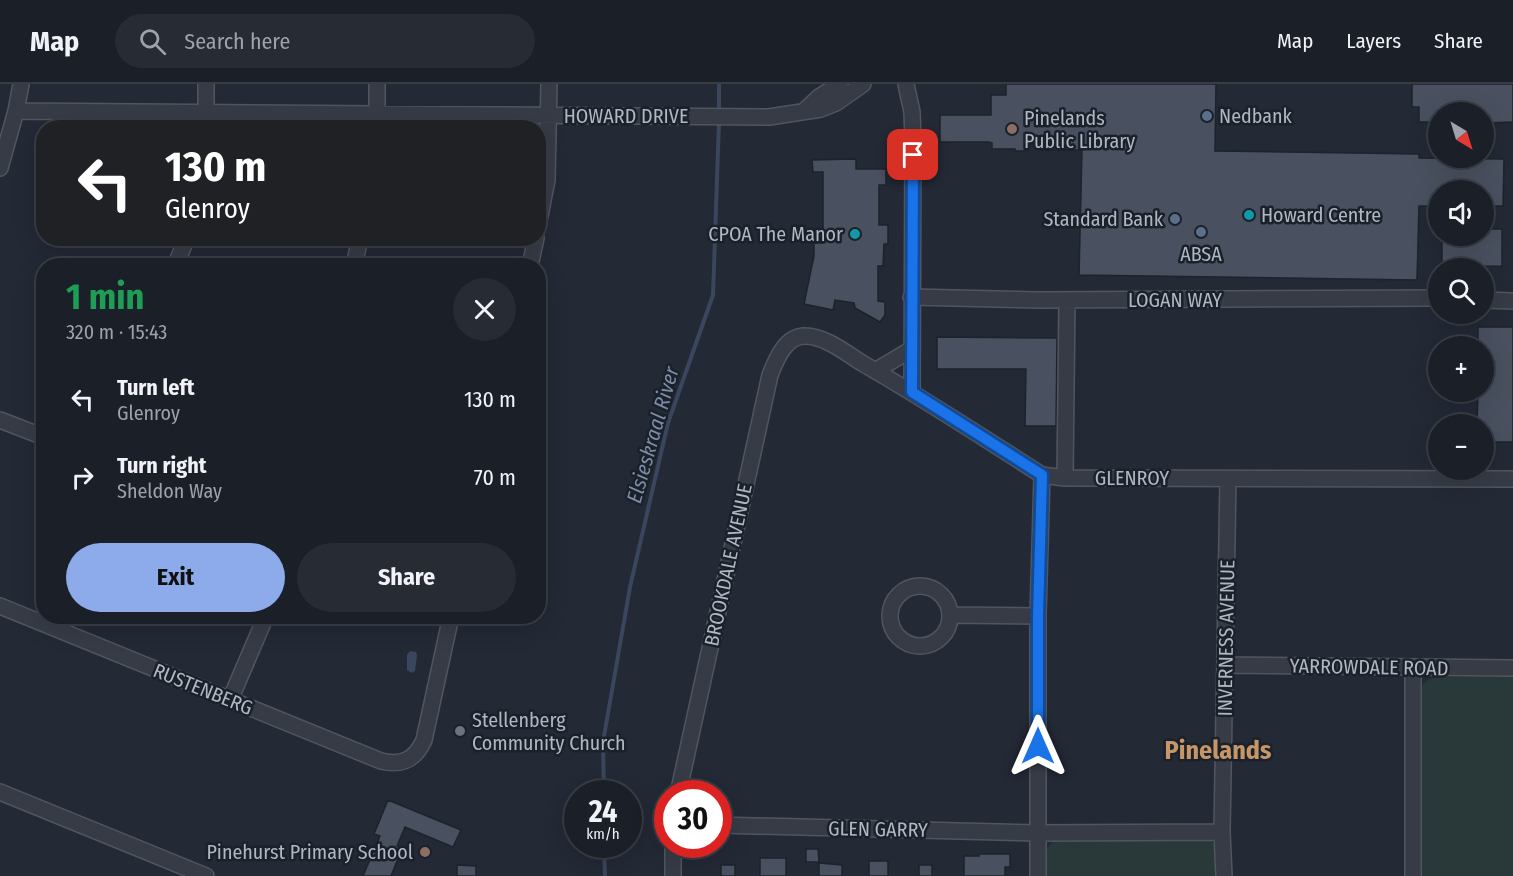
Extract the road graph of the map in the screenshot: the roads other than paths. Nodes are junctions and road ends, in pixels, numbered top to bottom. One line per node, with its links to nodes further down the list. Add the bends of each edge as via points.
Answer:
1 (21, 84): 8 (street)
2 (206, 84): 11 (street)
3 (377, 84): 12 (street)
4 (549, 84): 10 (street)
5 (840, 84): 9 (street)
6 (863, 84): 9 (street, HOWARD DRIVE, via 836,103)
7 (906, 84): 16 (street, via 913,140)
8 (16, 111): 11 (street, HOWARD DRIVE); 14 (street)
9 (804, 111): 10 (street, HOWARD DRIVE, via 769,117)
10 (548, 116): 13 (street, HOWARD DRIVE); 15 (street)
11 (206, 120)
12 (377, 120)
13 (411, 120)
14 (0, 168)
15 (546, 185)
16 (911, 297): 18 (street, LOGAN WAY); 22 (street)
17 (1428, 298): 18 (street, LOGAN WAY)
18 (1067, 300): 28 (street)
19 (1494, 300): 20 (street)
20 (1513, 301)
21 (790, 341): 23 (street, GLENROY, via 804,336 824,340); 42 (street, BROOKDALE AVENUE, via 778,355 770,375)
22 (912, 349): 23 (street); 24 (street)
23 (875, 371): 24 (street, GLENROY)
24 (912, 392): 27 (street, GLENROY)
25 (0, 420): 26 (street)
26 (36, 434)
27 (1042, 475): 28 (street, GLENROY); 33 (street)
28 (1065, 478): 30 (street, GLENROY)
29 (1513, 478): 30 (street, GLENROY)
30 (1228, 479): 38 (street, INVERNESS AVENUE)
31 (0, 606): 34 (street, RUSTENBERG)
32 (950, 615): 32 (street, via 942,636 921,646 900,639 890,616 896,598 915,586 940,592); 33 (street)
33 (1038, 616): 46 (street)
34 (36, 621)
35 (44, 624): 41 (street, RUSTENBERG)
36 (263, 624): 41 (street)
37 (449, 624): 41 (street, RUSTENBERG, via 424,740 407,762 381,761)
38 (1226, 665): 39 (street, YARROWDALE ROAD); 45 (street, INVERNESS AVENUE)
39 (1413, 668): 40 (street, YARROWDALE ROAD); 52 (street)
40 (1513, 668)
41 (230, 700)
42 (681, 780)
43 (0, 792): 48 (street)
44 (732, 825): 46 (street, GLEN GARRY)
45 (1222, 832): 46 (street); 51 (street, INVERNESS AVENUE)
46 (1038, 833): 50 (street)
47 (673, 858): 49 (street)
48 (206, 876)
49 (673, 876)
50 (1038, 876)
51 (1224, 876)
52 (1413, 876)

